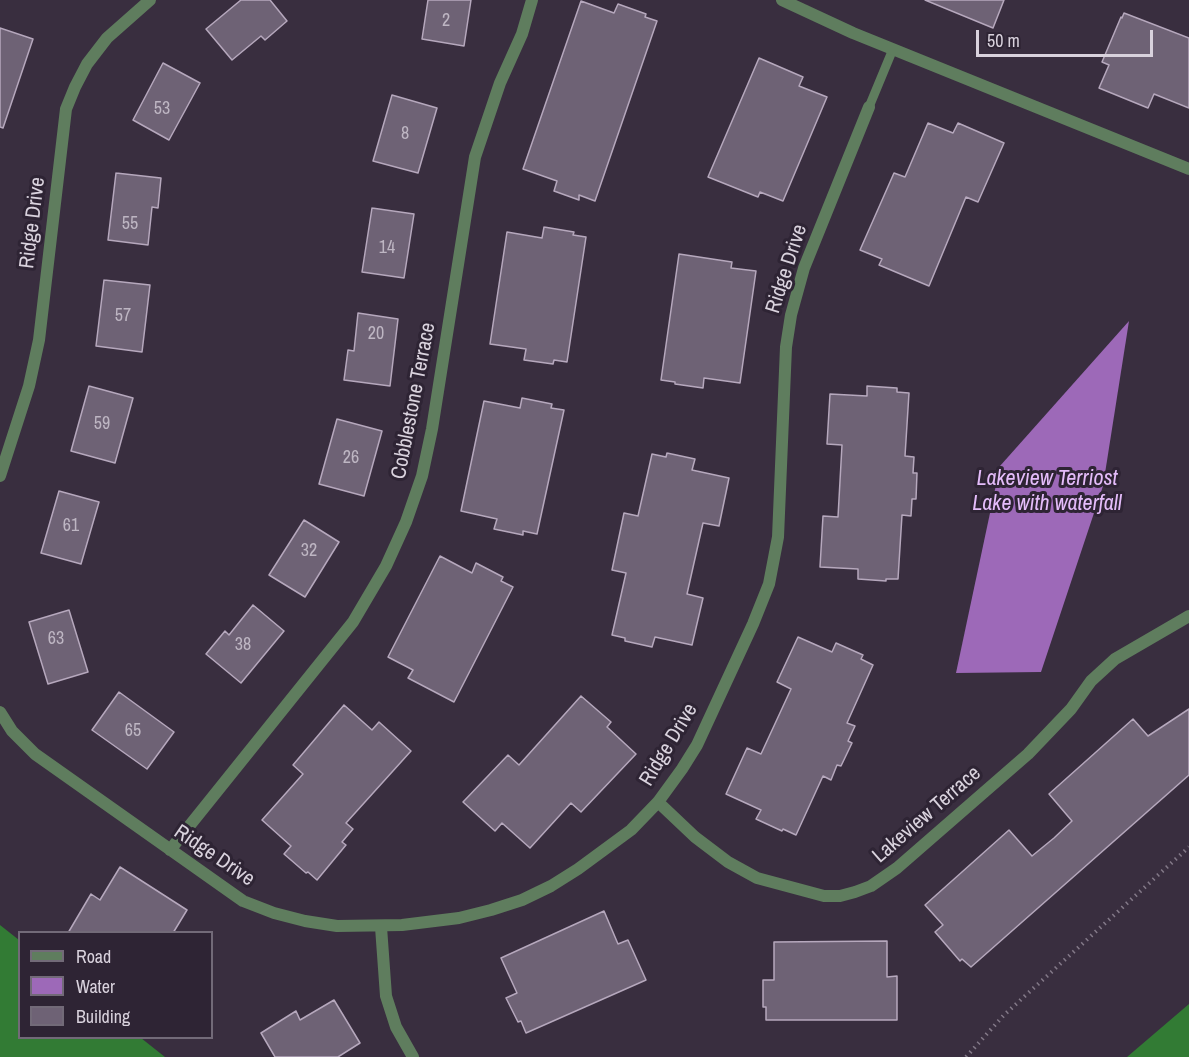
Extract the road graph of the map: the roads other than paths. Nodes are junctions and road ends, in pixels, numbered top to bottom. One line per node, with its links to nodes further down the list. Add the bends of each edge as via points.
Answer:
1 (150, 0): 7 (street, Ridge Drive, via 107,38 87,64 66,110 39,340 29,386)
2 (532, 0): 11 (street, Cobblestone Terrace, via 475,157 432,429 422,476 406,522 386,566 353,621)
3 (782, 0): 4 (street)
4 (893, 49): 5 (lane, Ridge Drive); 6 (street)
5 (869, 107): 10 (street, Ridge Drive, via 804,268 790,315 778,537 769,585 697,745)
6 (1189, 169)
7 (0, 476)
8 (1189, 616): 10 (street, Lakeview Terrace, via 1115,659 1028,754 897,868 855,892 824,896 757,878 695,837)
9 (0, 712): 11 (street, Ridge Drive, via 35,754)
10 (658, 802): 12 (street, Ridge Drive, via 630,830 578,869 522,900 459,918)
11 (170, 850): 12 (street, Ridge Drive, via 243,901 274,913 337,926)
12 (381, 927): 13 (street, via 386,996 396,1027)
13 (413, 1057)

